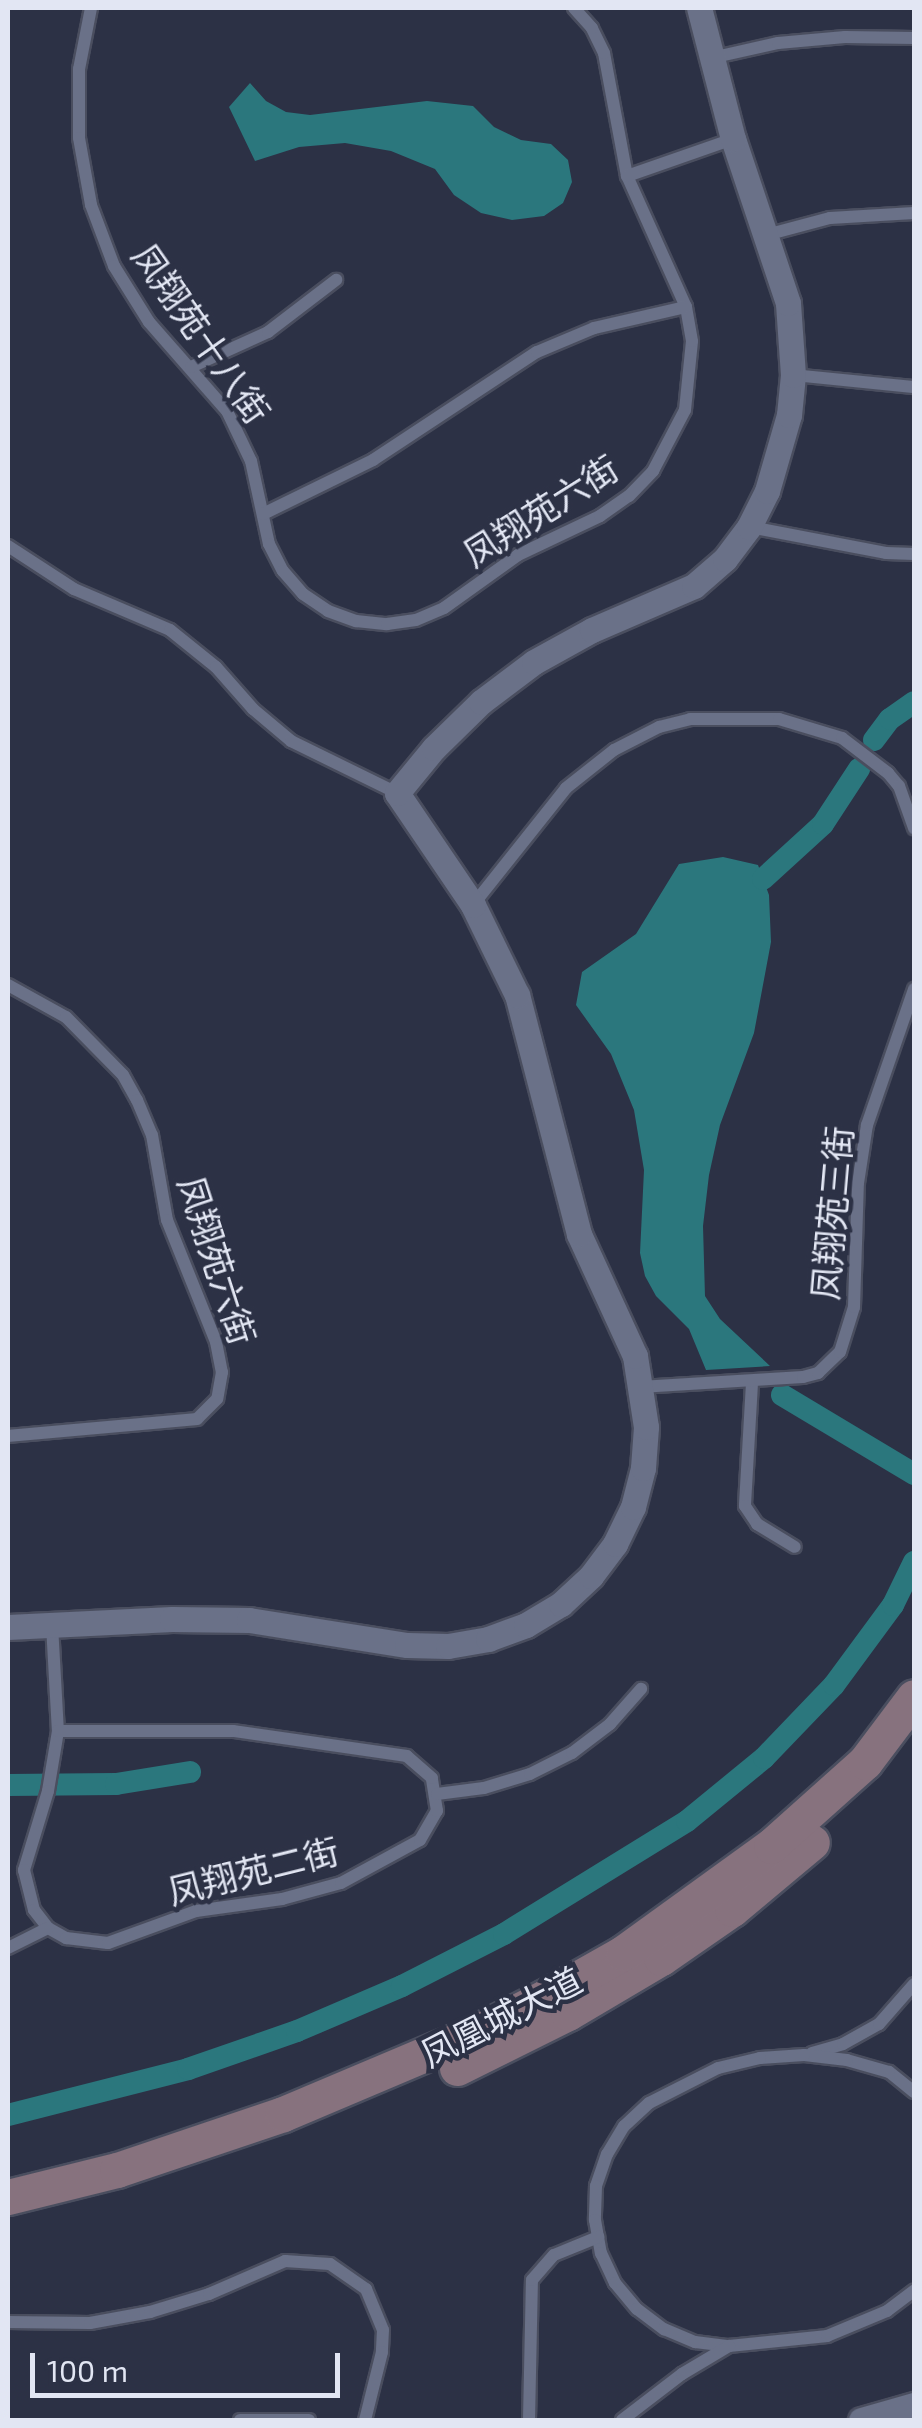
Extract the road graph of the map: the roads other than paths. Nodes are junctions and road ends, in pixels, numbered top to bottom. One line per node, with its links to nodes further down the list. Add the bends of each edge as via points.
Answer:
1 (91, 8): 12 (lane, 凤翔苑十八街, via 78,103 91,204 130,295)
2 (574, 8): 7 (lane, via 604,53)
3 (700, 8): 5 (street)
4 (914, 38): 5 (lane, via 845,36)
5 (711, 58): 6 (street)
6 (733, 139): 7 (lane); 9 (street)
7 (627, 176): 11 (lane, 凤翔苑六街)
8 (914, 213): 9 (lane, via 830,218)
9 (766, 235): 13 (street, via 788,304)
10 (336, 280): 12 (lane, via 268,332)
11 (686, 307): 15 (lane, via 594,328 537,352 372,460); 19 (lane, 凤翔苑六街, via 692,359 685,410 653,471 600,516 518,555 444,608)
12 (191, 367): 15 (lane, 凤翔苑十八街, via 240,435)
13 (793, 375): 14 (lane); 16 (street, via 781,454)
14 (914, 387)
15 (263, 514): 19 (lane, 凤翔苑十八街, via 283,571 303,594 356,621)
16 (749, 526): 18 (lane); 20 (street, via 694,586 563,646 481,702)
17 (8, 546): 20 (lane, via 74,589 170,630 290,741)
18 (914, 554)
19 (386, 624)
20 (397, 793): 22 (street)
21 (914, 828): 22 (lane, via 899,786 842,738 779,719 690,719 614,750 566,788)
22 (473, 905): 26 (street, via 517,995 579,1234 634,1356)
23 (8, 985): 27 (lane, 凤翔苑六街, via 77,1027 138,1100 152,1135 167,1220 222,1372 217,1399 197,1419)
24 (914, 988): 25 (lane, 凤翔苑三街, via 863,1148 848,1334 818,1373)
25 (752, 1383): 26 (lane, 凤翔苑三街); 28 (lane, via 745,1506 757,1524)
26 (640, 1387): 29 (street, via 644,1468 621,1532 591,1576 526,1625 448,1646 250,1620)
27 (8, 1436)
28 (794, 1546)
29 (52, 1625): 30 (street); 33 (lane)
30 (8, 1628)
31 (642, 1688): 35 (lane, via 572,1753 484,1788)
32 (914, 1697): 41 (main road, 凤凰城大道, via 865,1762 770,1846 624,1953 545,1998 284,2114 117,2170)
33 (58, 1731): 35 (lane, via 194,1729 349,1745 406,1756 432,1778); 36 (lane, via 24,1870 26,1890)
34 (914, 1738): 42 (main road, 凤凰城大道, via 862,1799 732,1909 568,2013 439,2076 261,2148)
35 (437, 1794): 36 (lane, 凤翔苑二街, via 431,1827 420,1840 341,1883 196,1912 108,1943 86,1944)
36 (48, 1928): 37 (lane)
37 (8, 1948)
38 (914, 1984): 39 (lane, via 878,2024)
39 (804, 2055): 40 (lane, via 889,2072); 43 (lane, via 718,2068 648,2102 606,2154 596,2186)
40 (914, 2092)
41 (8, 2197)
42 (8, 2222)
43 (598, 2236): 48 (lane, via 616,2283 637,2309 695,2342); 53 (lane, via 554,2255 532,2280)
44 (914, 2291): 46 (lane)
45 (914, 2307): 46 (lane)
46 (886, 2311): 48 (lane, via 827,2336)
47 (8, 2322): 52 (lane, via 90,2323 209,2294 285,2261 330,2264 366,2289 377,2308 382,2352)
48 (729, 2346): 54 (lane)
49 (914, 2405): 55 (street)
50 (240, 2420): 51 (lane)
51 (309, 2420)
52 (365, 2420)
53 (529, 2420)
54 (622, 2420)
55 (861, 2420)

